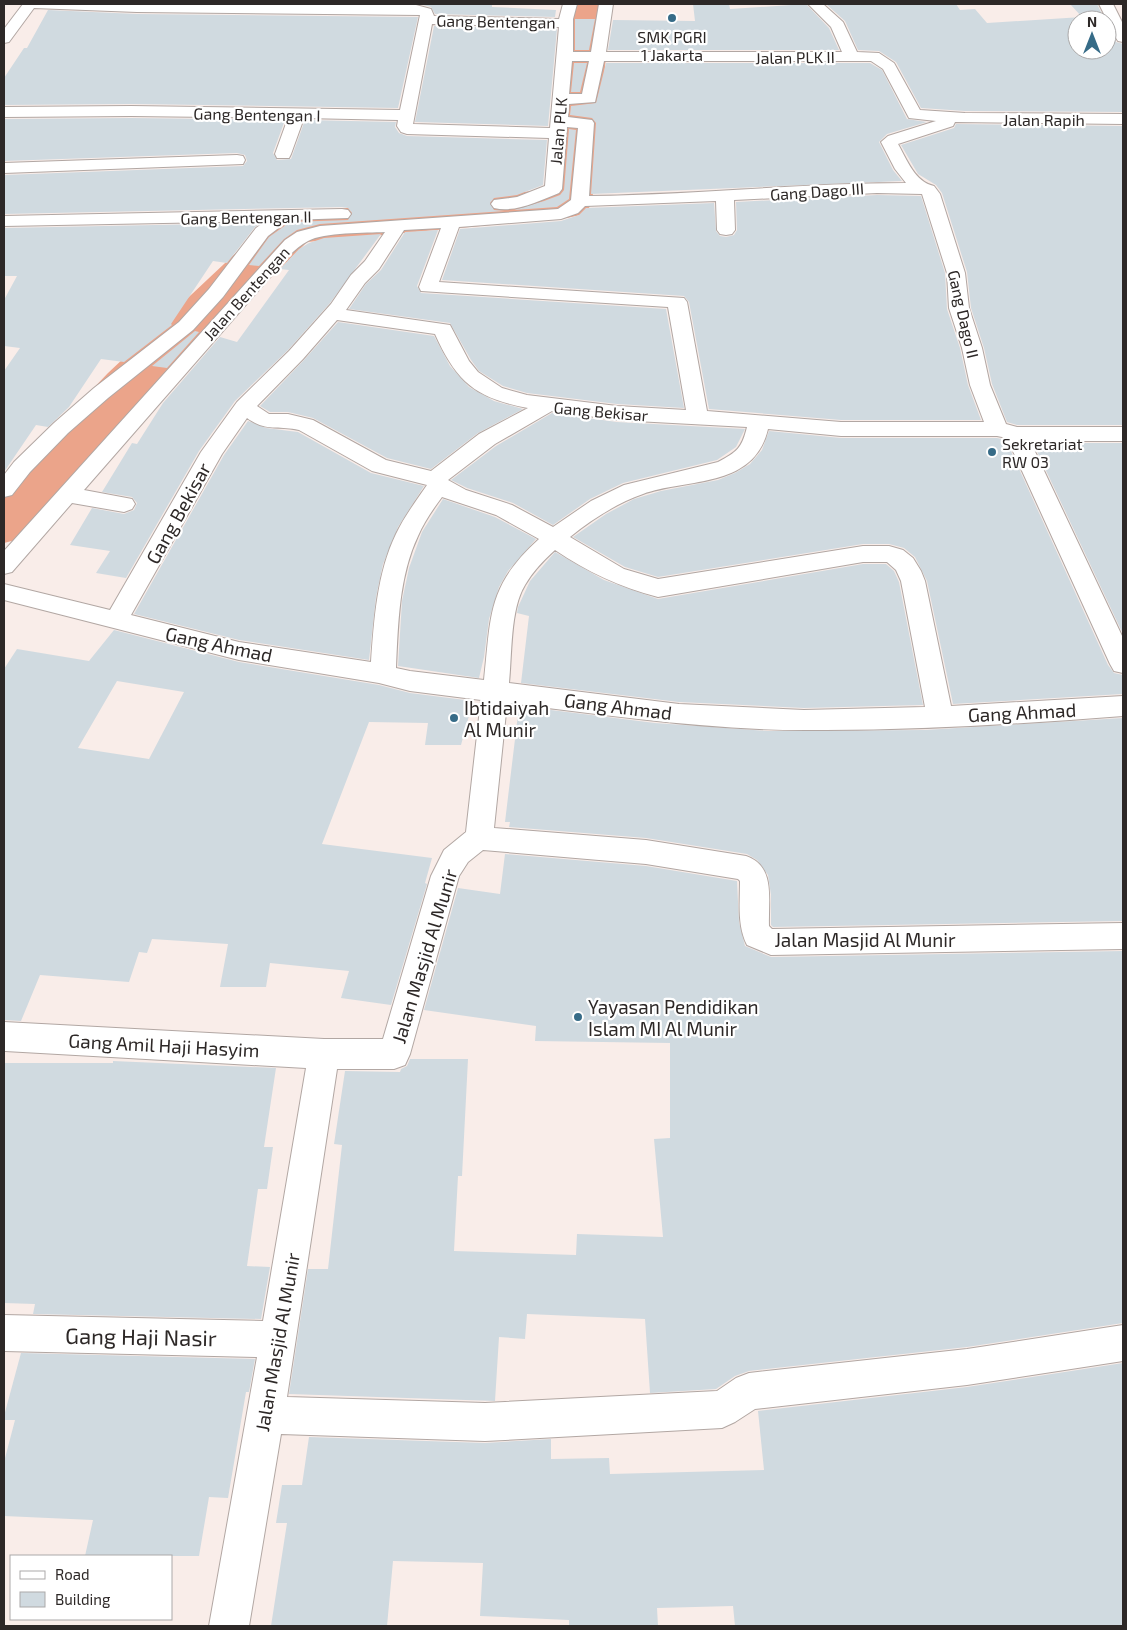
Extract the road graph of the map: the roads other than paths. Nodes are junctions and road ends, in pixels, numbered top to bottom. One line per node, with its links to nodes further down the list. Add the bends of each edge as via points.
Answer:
1 (30, 4): 9 (street)
2 (36, 4): 6 (street, Gang Bentengan, via 137,8 416,9 426,12)
3 (815, 4): 10 (street, via 838,25)
4 (1106, 4): 8 (street)
5 (587, 6): 7 (street, Jalan PLK); 12 (street, Jalan PLK)
6 (427, 17): 7 (street, Gang Bentengan); 16 (street)
7 (566, 23): 11 (street, Jalan PLK)
8 (1123, 38)
9 (4, 39)
10 (851, 56): 12 (street, Jalan PLK II); 17 (street, Jalan PLK II, via 874,56 885,62 916,115)
11 (570, 57): 12 (street); 13 (street, Jalan PLK)
12 (595, 58): 13 (street, Jalan PLK, via 587,100)
13 (563, 99): 19 (street, Jalan PLK)
14 (4, 112): 15 (street, Gang Bentengan I)
15 (297, 114): 16 (street, Gang Bentengan I); 20 (street)
16 (407, 115): 19 (street, via 407,129)
17 (965, 118): 18 (street, Jalan Rapih); 23 (street, via 889,142 903,169)
18 (1123, 119)
19 (559, 126): 24 (street, Jalan PLK); 26 (street, Jalan PLK, via 584,123)
20 (283, 154)
21 (237, 160): 22 (street)
22 (4, 168)
23 (919, 188): 25 (street, Gang Dago III, via 867,187); 38 (street, Gang Dago II, via 931,194 956,273 959,308 980,385)
24 (555, 189): 26 (street); 27 (street, Jalan PLK)
25 (725, 196): 26 (street, Gang Dago III); 32 (street)
26 (577, 198): 27 (street, Jalan Bentengan, via 572,210 561,214)
27 (489, 213): 28 (street, Gang Bentengan II); 30 (street, Jalan Bentengan)
28 (284, 216): 29 (street, Gang Bentengan II); 41 (street, Jalan Bentengan, via 262,232 216,294 186,326 61,428)
29 (4, 221)
30 (452, 222): 31 (street, Jalan Bentengan); 36 (street, via 428,287 676,302)
31 (398, 226): 33 (street, Gang Bekisar); 42 (street, Jalan Bentengan, via 320,231 291,244)
32 (726, 230)
33 (333, 314): 34 (street, via 443,329 452,351 473,380 515,400); 35 (street, Gang Bekisar)
34 (548, 404): 36 (street, Gang Bekisar, via 617,413); 40 (street, Gang Bekisar, via 485,440)
35 (244, 407): 40 (street, via 265,420 306,425 380,466 409,472); 47 (street, Gang Bekisar, via 212,452)
36 (698, 416): 37 (street, Gang Bekisar)
37 (759, 422): 38 (street, Gang Bekisar, via 884,430); 44 (street, via 751,448 737,461 712,472 633,489 576,521)
38 (1007, 431): 39 (street, Gang Bekisar); 48 (street, Gang Dago II)
39 (1123, 434)
40 (436, 483): 44 (street, via 450,493 518,516); 49 (street, Gang Bekisar, via 398,560)
41 (4, 490)
42 (66, 495): 43 (street); 45 (street, Jalan Bentengan)
43 (124, 504)
44 (554, 539): 50 (street, via 524,568 511,588); 52 (street, via 585,560 636,583 658,588 863,554 897,556 907,566 913,581)
45 (4, 566)
46 (4, 592): 47 (street, Gang Ahmad)
47 (116, 621): 49 (street, Gang Ahmad, via 239,651)
48 (1123, 664)
49 (383, 674): 50 (street, Gang Ahmad)
50 (495, 691): 52 (street, Gang Ahmad, via 679,714 804,720); 53 (street)
51 (1123, 706): 52 (street, Gang Ahmad)
52 (940, 717)
53 (479, 838): 54 (street, Jalan Masjid Al Munir, via 646,852 746,868 754,876 756,931 758,936 771,942); 56 (street, Jalan Masjid Al Munir, via 458,852 444,876 394,1054)
54 (1123, 936)
55 (5, 1036): 56 (street, Gang Amil Haji Hasyim)
56 (324, 1054): 58 (street, Jalan Masjid Al Munir)
57 (4, 1333): 58 (street, Gang Haji Nasir)
58 (278, 1338): 60 (street, Jalan Masjid Al Munir)
59 (1123, 1343): 60 (street, via 967,1367 750,1391 722,1409 485,1422)
60 (264, 1415): 61 (street, Jalan Masjid Al Munir)
61 (229, 1626)

